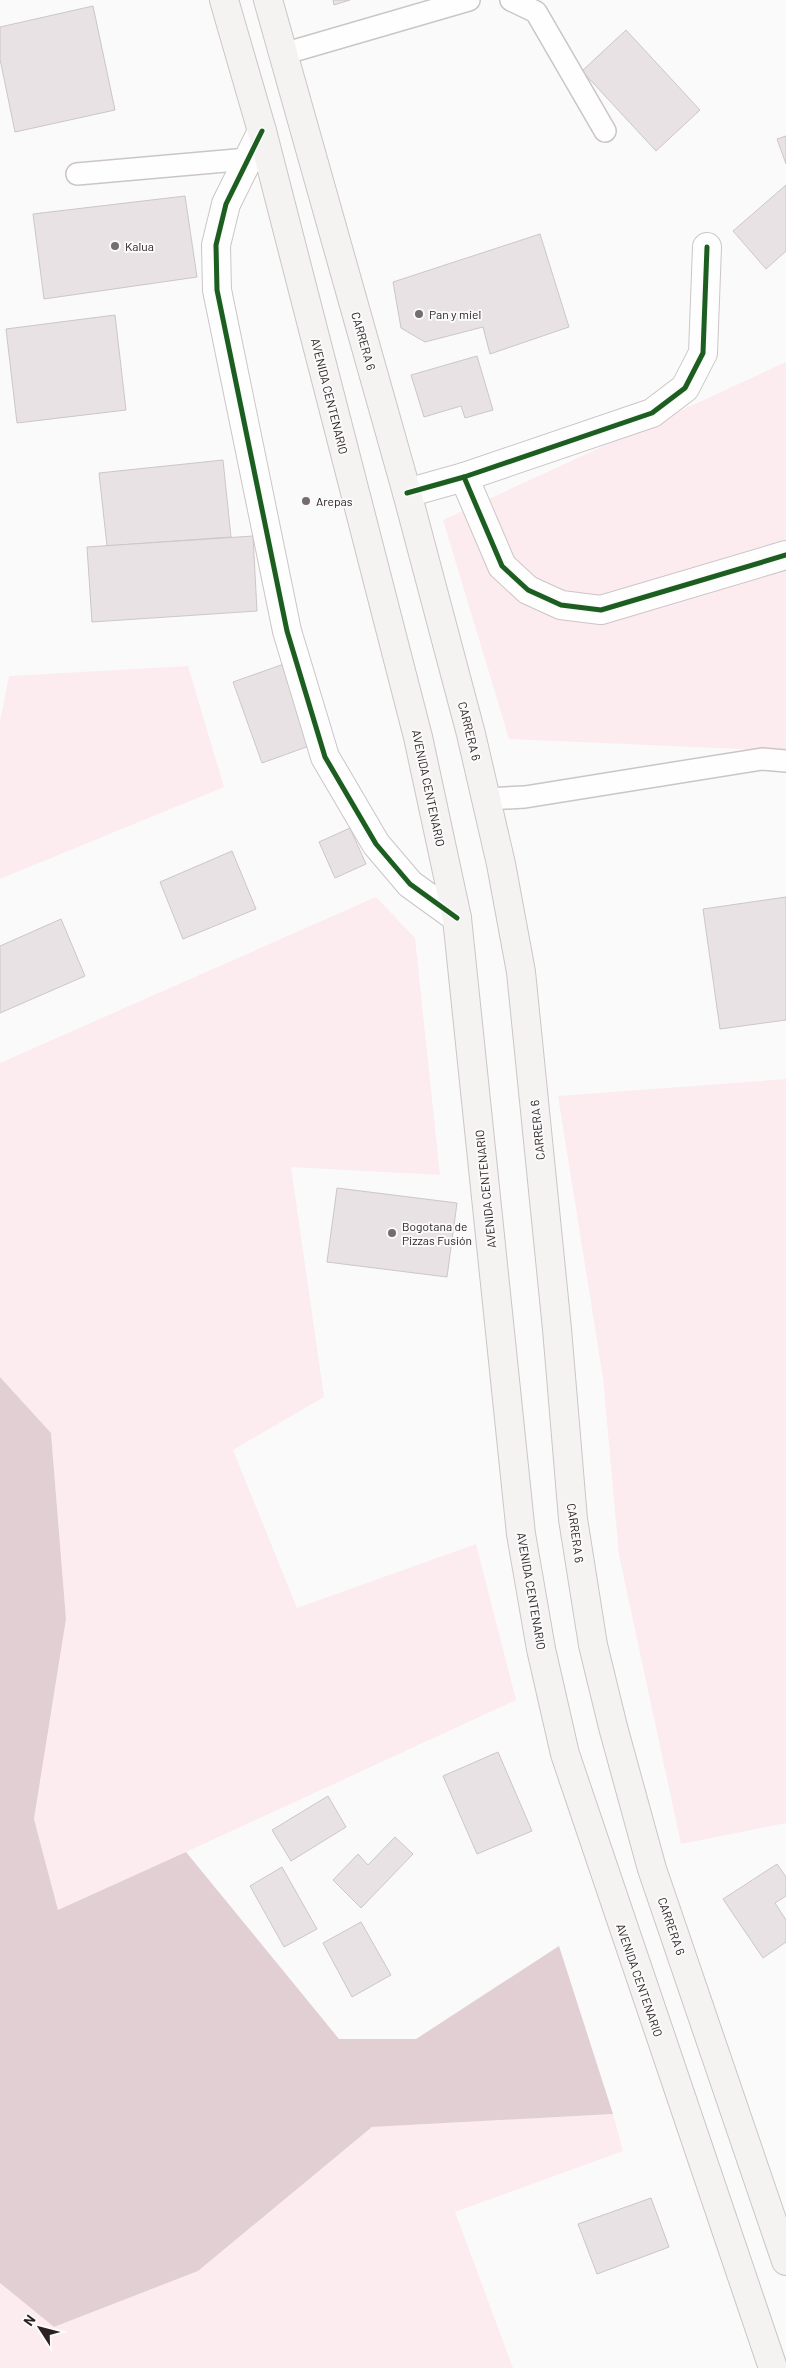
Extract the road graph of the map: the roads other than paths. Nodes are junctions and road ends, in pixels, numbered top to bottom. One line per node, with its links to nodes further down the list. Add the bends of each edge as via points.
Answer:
1 (224, 0): 6 (main road, AVENIDA CENTENARIO)
2 (268, 0): 5 (main road, CARRERA 6)
3 (469, 0): 5 (lane)
4 (511, 0): 7 (lane, via 536,12)
5 (283, 54): 12 (main road, CARRERA 6)
6 (262, 131): 8 (street); 16 (main road, AVENIDA CENTENARIO, via 418,737)
7 (606, 131)
8 (248, 159): 9 (lane); 16 (street, via 226,204 216,245 217,290 287,631 325,757 376,844 410,884)
9 (77, 174)
10 (707, 247): 11 (street, via 703,353 685,388 652,413)
11 (464, 477): 12 (street); 13 (street, via 502,566 528,590 561,605 600,610)
12 (407, 494): 15 (main road, CARRERA 6)
13 (786, 554)
14 (786, 761): 15 (lane, via 762,759 525,798)
15 (486, 799): 17 (main road, CARRERA 6, via 521,972 573,1519 593,1645 652,1869)
16 (457, 918): 18 (main road, AVENIDA CENTENARIO, via 521,1534 541,1648 565,1754)
17 (784, 2246)
18 (771, 2365)

